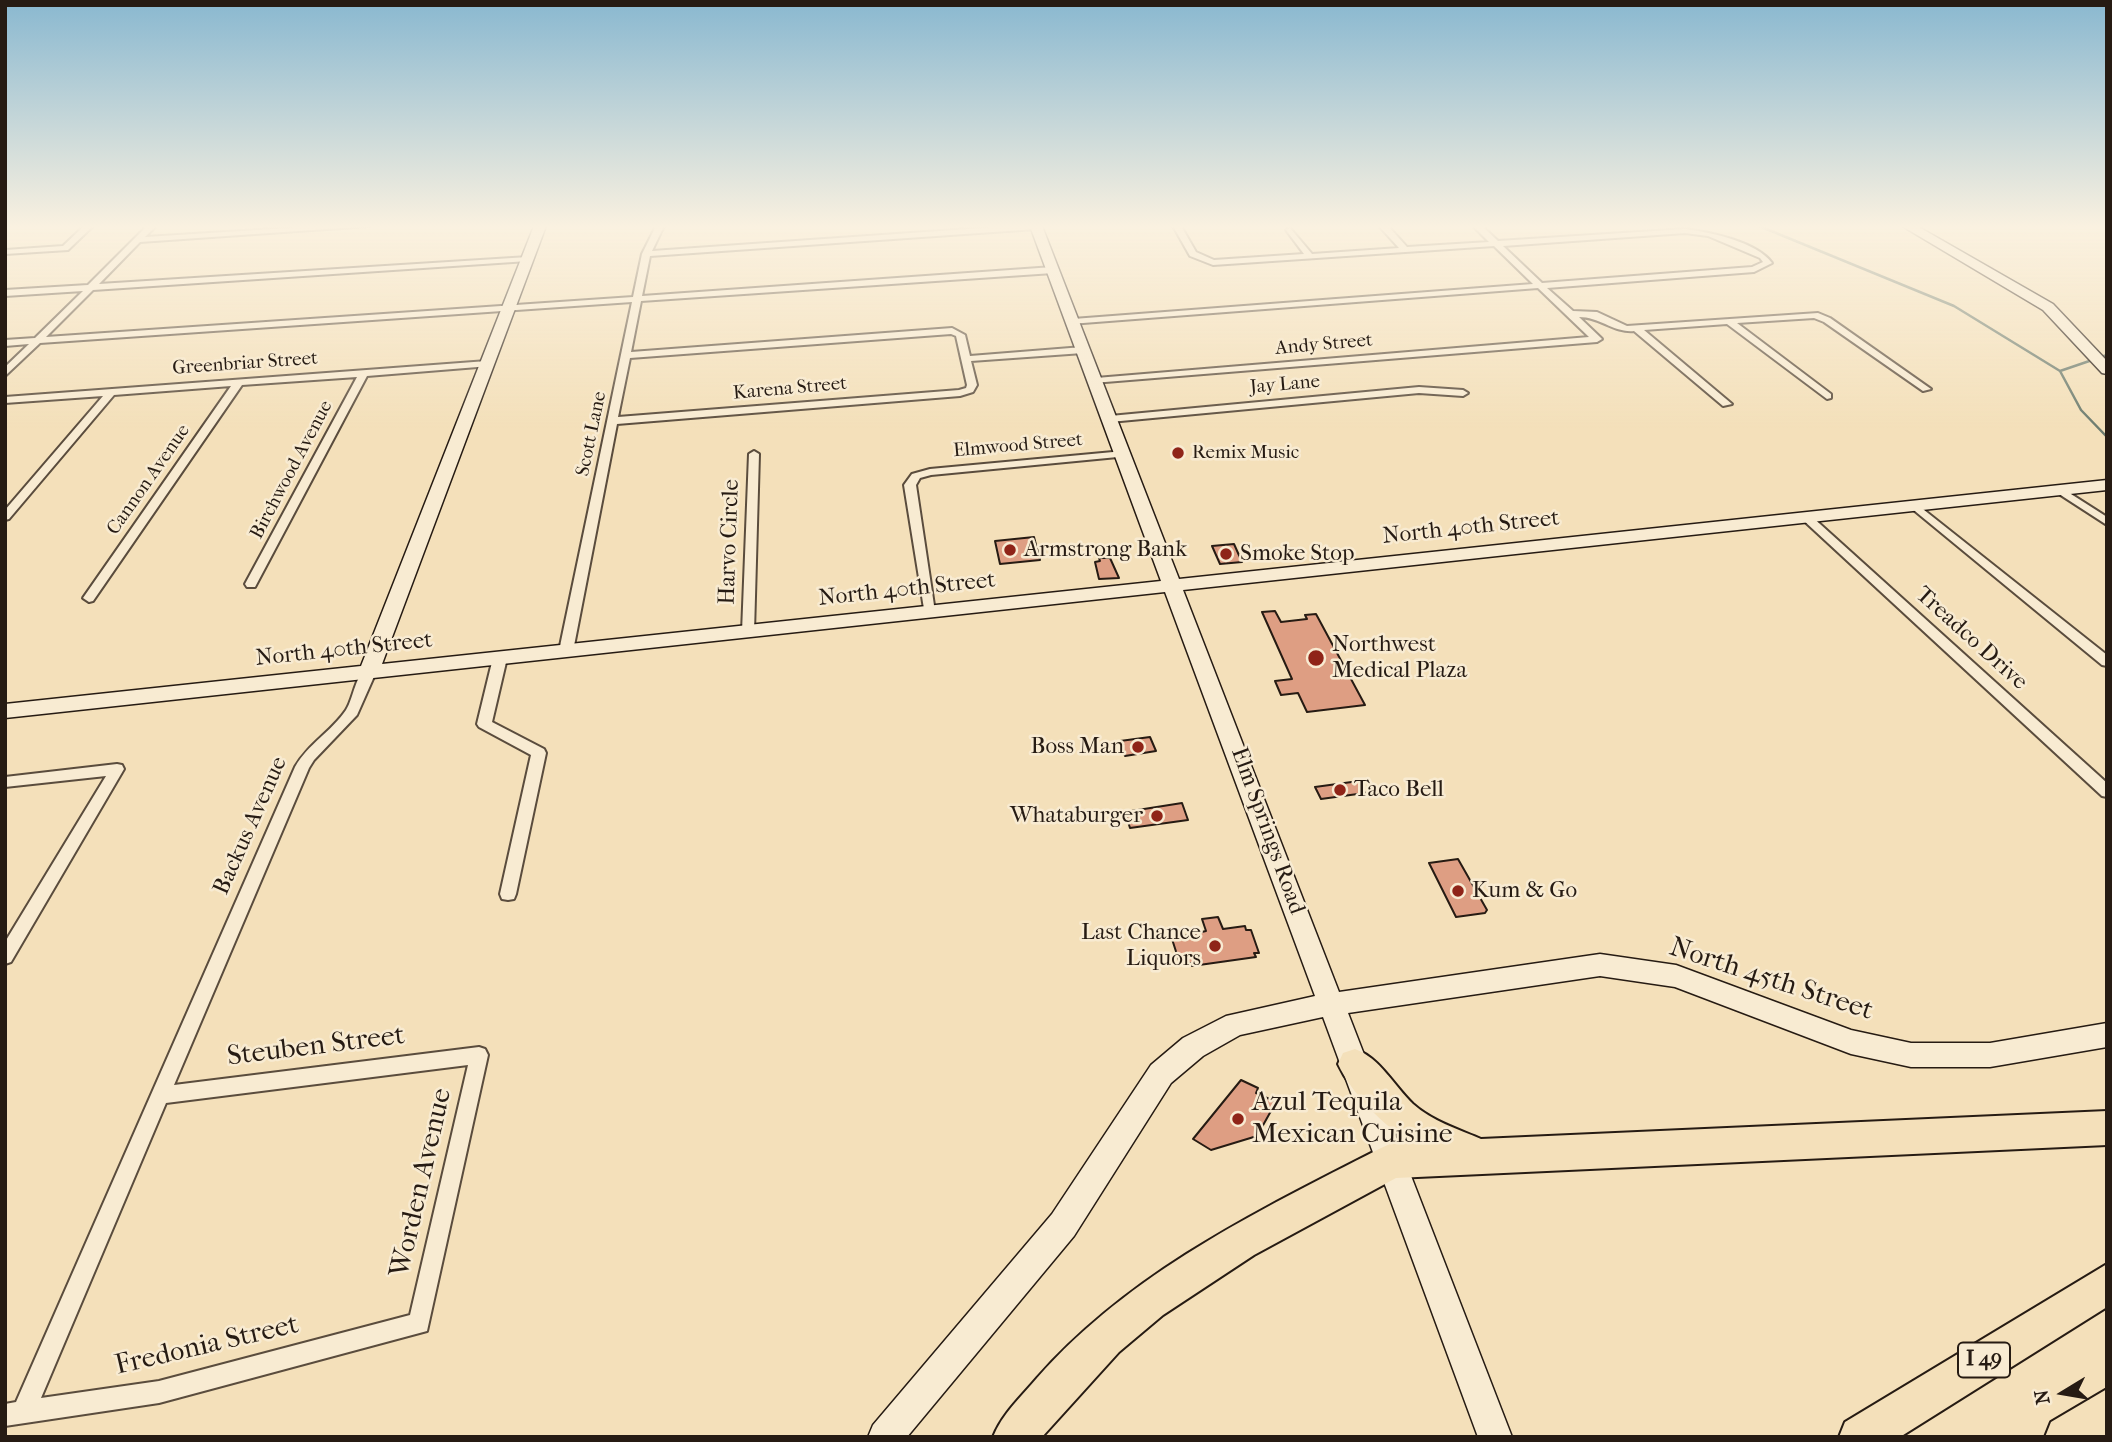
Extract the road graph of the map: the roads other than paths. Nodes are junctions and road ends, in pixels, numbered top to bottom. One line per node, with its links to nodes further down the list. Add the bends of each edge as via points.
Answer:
1 (86, 293): 15 (street)
2 (515, 293): 10 (street, Backus Avenue)
3 (639, 293): 9 (street, Scott Lane)
4 (720, 293): 9 (street)
5 (1062, 293): 13 (street, Elm Springs Road)
6 (1447, 293): 13 (street)
7 (1550, 293): 11 (street)
8 (2026, 293): 21 (street)
9 (638, 299): 10 (street); 18 (street, Scott Lane)
10 (509, 308): 15 (street); 20 (street, Backus Avenue)
11 (1571, 314): 14 (street, via 1594,314 1620,328); 25 (street, Andy Street, via 1597,339)
12 (1728, 321): 14 (street); 26 (street, via 1815,315); 29 (street)
13 (1073, 322): 17 (street, Elm Springs Road)
14 (1637, 329): 31 (street)
15 (37, 341): 16 (street); 22 (street)
16 (5, 344)
17 (1083, 350): 19 (street); 25 (street, Elm Springs Road)
18 (626, 355): 19 (street, via 956,331); 33 (street, Scott Lane)
19 (966, 359): 33 (street, Karena Street, via 970,390)
20 (487, 364): 23 (street, Greenbriar Street); 50 (street, Backus Avenue)
21 (2107, 370)
22 (5, 373)
23 (364, 373): 24 (street, Greenbriar Street); 42 (street, Birchwood Avenue)
24 (239, 382): 27 (street, Greenbriar Street); 44 (street, Cannon Avenue)
25 (1096, 382): 32 (street, Elm Springs Road)
26 (1926, 389)
27 (111, 392): 30 (street, Greenbriar Street); 39 (street)
28 (1463, 393): 32 (street, Jay Lane, via 1419,390)
29 (1827, 396)
30 (5, 400)
31 (1727, 404)
32 (1110, 419): 35 (street, Elm Springs Road)
33 (612, 421): 47 (street, Scott Lane)
34 (754, 454): 46 (street, Harvo Circle)
35 (1124, 454): 43 (street, Elm Springs Road); 45 (street, Elmwood Street, via 916,476 910,485)
36 (2107, 485): 37 (street, North 40th Street)
37 (2060, 490): 38 (street, North 40th Street); 41 (street)
38 (1914, 505): 40 (street, North 40th Street); 49 (street)
39 (5, 517)
40 (1806, 517): 43 (street, North 40th Street); 53 (street, Treadco Drive)
41 (2107, 522)
42 (251, 584)
43 (1174, 585): 45 (street, North 40th Street); 56 (street, Elm Springs Road)
44 (89, 598)
45 (929, 612): 46 (street, North 40th Street)
46 (748, 632): 47 (street, North 40th Street)
47 (566, 651): 48 (street, North 40th Street)
48 (500, 658): 50 (street, North 40th Street); 54 (street, via 484,724 540,753)
49 (2107, 662)
50 (369, 672): 51 (street, North 40th Street); 60 (street, Backus Avenue, via 352,712 302,767)
51 (5, 711)
52 (5, 782): 55 (street, via 117,769)
53 (2107, 792)
54 (508, 894)
55 (5, 957)
56 (1332, 1004): 57 (street, North 45th Street, via 1600,965 1676,976 1850,1042 1911,1055 1990,1055); 59 (street, Elm Springs Road); 68 (street, North 45th Street, via 1235,1024 1193,1047 1161,1074 1063,1226)
57 (2107, 1035)
58 (479, 1055): 60 (street, Steuben Street); 65 (street, Worden Avenue)
59 (1355, 1064): 62 (highway, via 1402,1117); 63 (street, Elm Springs Road)
60 (160, 1096): 67 (street, Backus Avenue)
61 (2107, 1128): 62 (highway)
62 (1480, 1157): 63 (highway)
63 (1392, 1161): 69 (highway, via 1240,1241 1149,1301 1067,1376); 70 (street, Elm Springs Road)
64 (2107, 1284): 71 (highway, I 49)
65 (419, 1324): 67 (street, Fredonia Street, via 159,1392)
66 (2107, 1409): 72 (highway)
67 (15, 1413)
68 (885, 1437)
69 (1014, 1437)
70 (1495, 1437)
71 (1860, 1437)
72 (2066, 1437)

